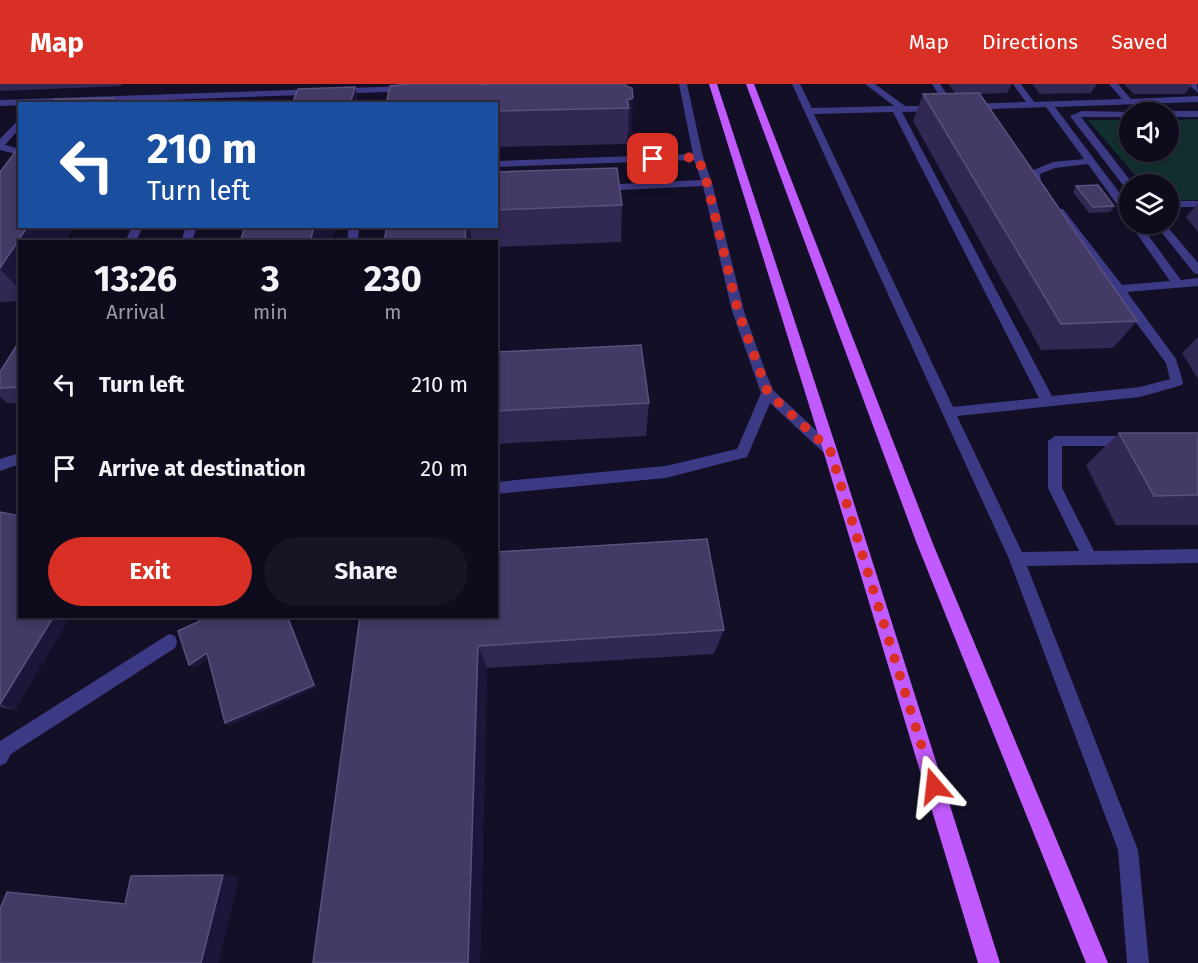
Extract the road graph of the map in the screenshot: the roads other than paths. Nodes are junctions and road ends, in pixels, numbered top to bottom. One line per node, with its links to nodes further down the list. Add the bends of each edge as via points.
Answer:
1 (683, 84): 33 (street)
2 (712, 84): 52 (main road)
3 (750, 84): 62 (main road, via 925,544)
4 (796, 84): 26 (street)
5 (870, 84): 25 (street)
6 (936, 84): 24 (street)
7 (1017, 84): 22 (street)
8 (1113, 84): 17 (street)
9 (1192, 84): 12 (street)
10 (418, 88): 11 (street)
11 (384, 90): 13 (street); 16 (street)
12 (1198, 90)
13 (246, 99): 15 (street)
14 (1198, 99): 18 (street)
15 (86, 102)
16 (381, 102)
17 (1129, 102)
18 (1147, 102)
19 (0, 103): 20 (street)
20 (18, 103)
21 (1119, 103): 23 (street)
22 (1032, 105): 23 (street); 24 (street)
23 (1048, 105): 34 (street)
24 (951, 108): 25 (street)
25 (900, 109): 26 (street); 49 (street)
26 (808, 111): 50 (street)
27 (1119, 114): 36 (street, via 1075,116)
28 (1179, 114): 29 (street)
29 (1198, 114)
30 (18, 124): 31 (street)
31 (0, 146): 32 (street)
32 (18, 151)
33 (698, 157): 35 (street); 37 (street)
34 (1091, 161): 39 (street); 47 (street, via 1053,165 1035,173 1036,181)
35 (498, 164)
36 (1121, 174)
37 (707, 183): 38 (street); 48 (street, via 738,311)
38 (589, 188)
39 (1119, 200)
40 (1179, 204): 41 (street)
41 (1198, 204)
42 (1142, 234): 46 (street)
43 (1168, 234): 44 (street)
44 (1198, 270)
45 (1198, 282): 46 (street)
46 (1178, 284): 47 (street)
47 (1119, 289): 49 (street, via 1172,362 1177,382 1140,392)
48 (768, 393): 52 (street); 55 (street, via 742,453 666,472)
49 (1048, 402): 50 (street)
50 (948, 412): 58 (street)
51 (1150, 441): 56 (street, via 1055,441 1055,488)
52 (830, 450): 61 (main road)
53 (18, 459): 54 (street)
54 (0, 465)
55 (498, 488)
56 (1089, 556): 57 (street); 58 (street)
57 (1198, 556)
58 (1017, 559): 63 (street, via 1128,849)
59 (168, 642): 60 (street, via 5,748)
60 (0, 757)
61 (988, 963)
62 (1097, 963)
63 (1138, 963)

